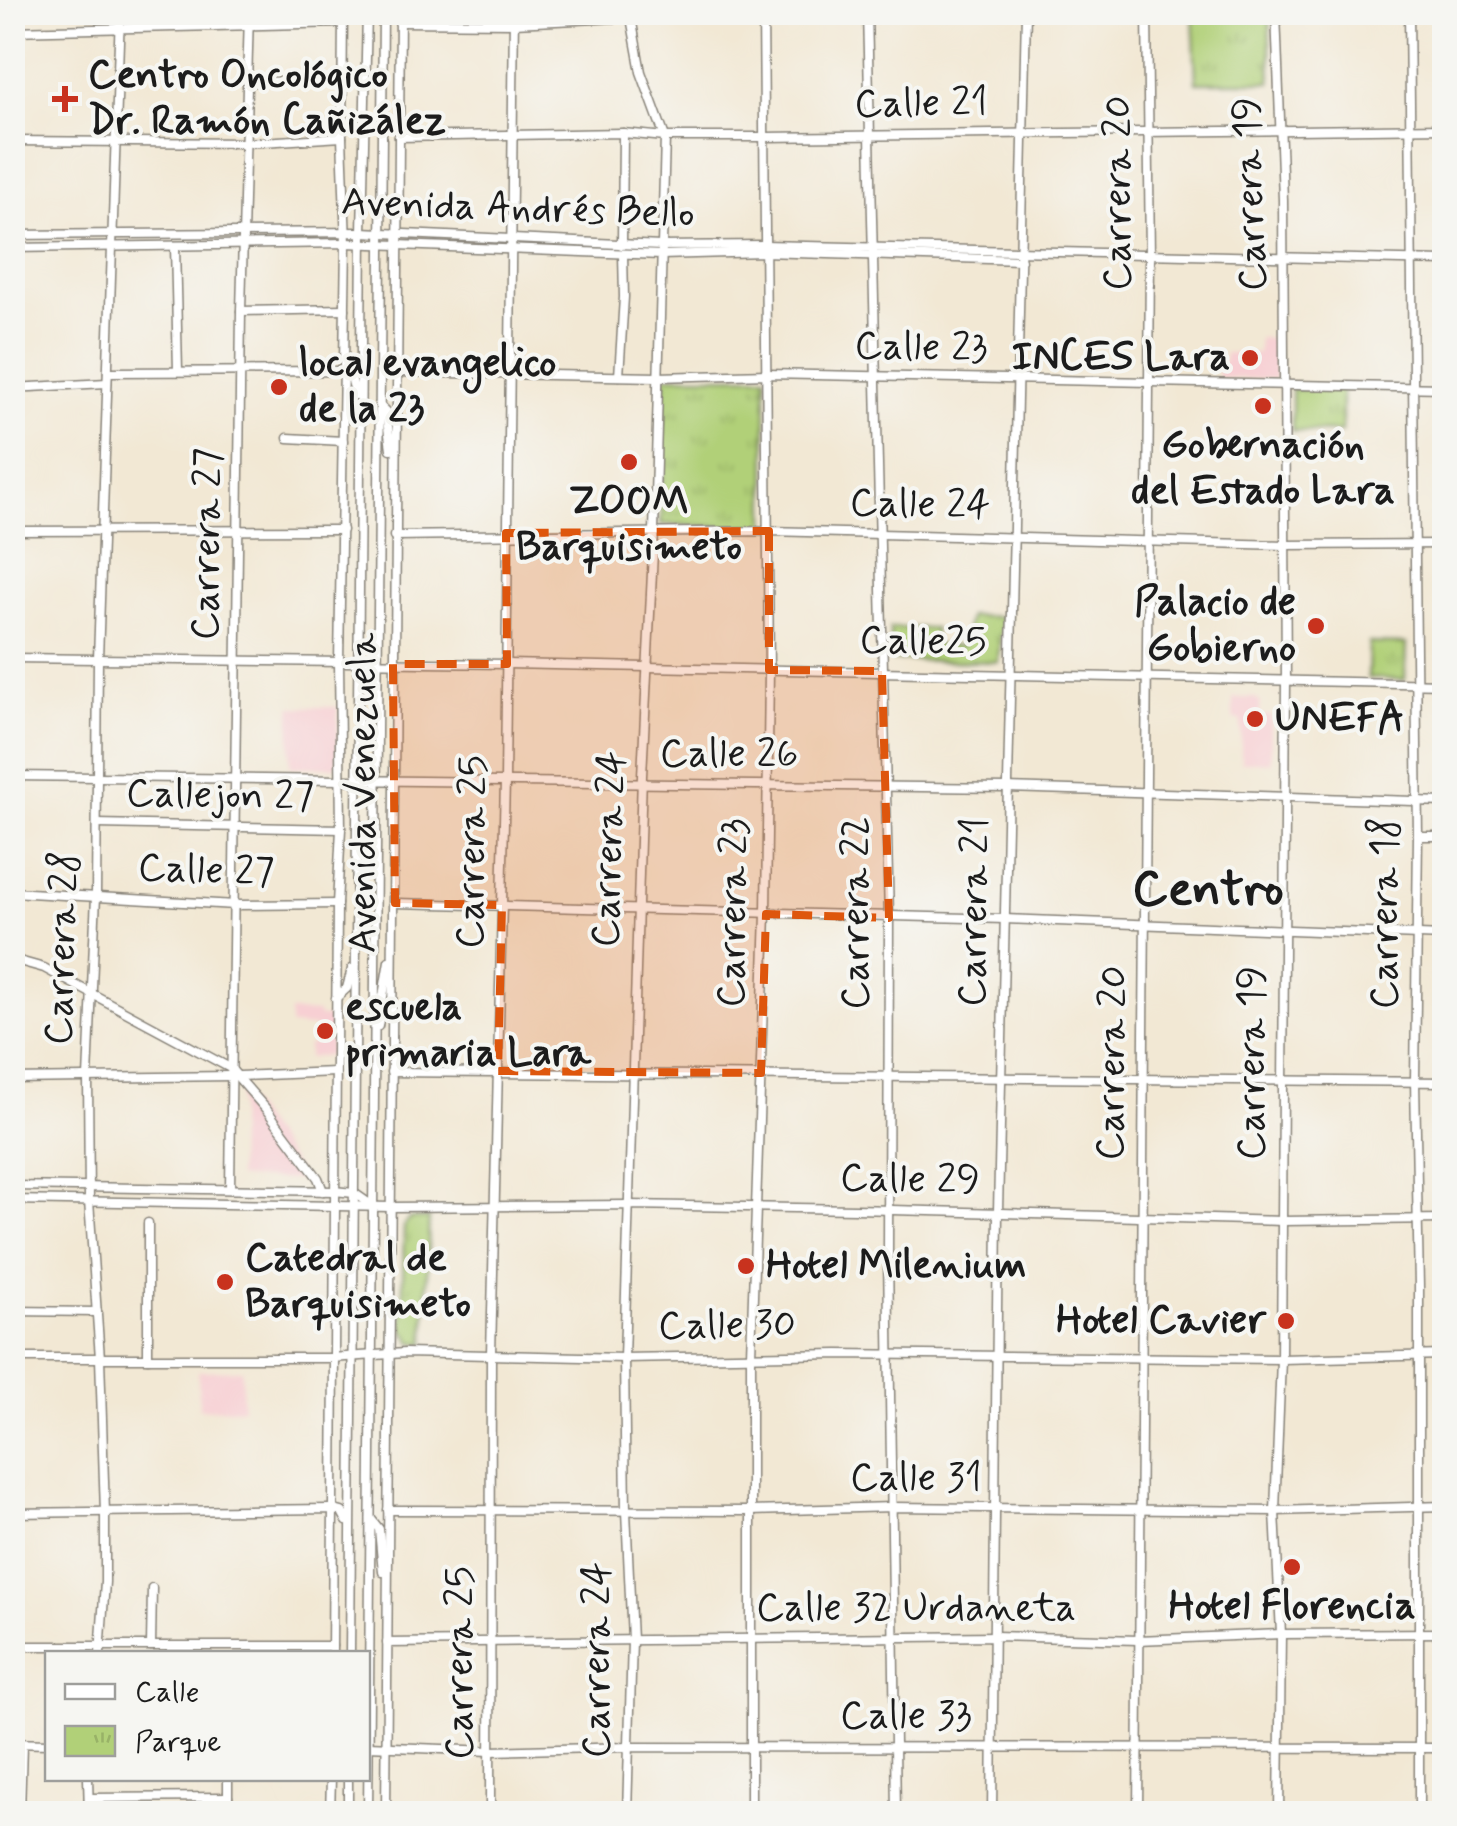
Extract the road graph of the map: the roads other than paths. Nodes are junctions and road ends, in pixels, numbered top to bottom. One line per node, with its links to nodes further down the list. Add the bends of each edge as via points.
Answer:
1 (120, 12): 21 (street)
2 (249, 12): 20 (street, Carrera 27)
3 (343, 12): 17 (street, Avenida Venezuela)
4 (368, 12): 41 (street, Avenida Venezuela)
5 (383, 12): 42 (street, Avenida Venezuela)
6 (397, 12): 18 (street, Avenida Venezuela)
7 (514, 12): 19 (street, Carrera 25)
8 (744, 12): 15 (street)
9 (763, 12): 36 (street, Carrera 23)
10 (867, 12): 30 (street, Carrera 22)
11 (1026, 12): 29 (street, Carrera 21)
12 (1147, 12): 31 (street, Carrera 20)
13 (1276, 12): 27 (street, Carrera 19)
14 (1409, 12): 26 (street, Carrera 18)
15 (630, 16): 16 (street); 35 (street, Carrera 24)
16 (566, 17): 19 (street)
17 (342, 23): 20 (street); 23 (street, Avenida Venezuela)
18 (400, 23): 19 (street); 34 (street, Avenida Venezuela)
19 (514, 23): 32 (street, Carrera 25)
20 (248, 26): 21 (street); 24 (street, Carrera 27)
21 (120, 29): 22 (street); 38 (street)
22 (12, 30)
23 (342, 81): 24 (street); 33 (street, Avenida Venezuela)
24 (247, 82): 39 (street, Carrera 27)
25 (1444, 128): 26 (street, Calle 21)
26 (1410, 129): 27 (street, Calle 21); 63 (street, Carrera 18)
27 (1279, 130): 31 (street, Calle 21); 62 (street, Carrera 19)
28 (623, 133): 32 (street, Calle 21); 35 (street, Calle 21); 56 (street)
29 (1022, 133): 30 (street, Calle 21); 31 (street, Calle 21); 61 (street, Carrera 21)
30 (869, 134): 36 (street, Calle 21); 59 (street, Carrera 22)
31 (1149, 134): 60 (street, Carrera 20)
32 (512, 136): 34 (street, Calle 21); 54 (street, Carrera 25)
33 (342, 137): 39 (street); 40 (street, Avenida Venezuela)
34 (399, 137): 43 (street, Avenida Venezuela)
35 (665, 137): 36 (street, Calle 21); 58 (street, Carrera 24)
36 (766, 138): 57 (street, Carrera 23)
37 (12, 141): 38 (street)
38 (116, 141): 39 (street); 44 (street)
39 (246, 143): 45 (street, Carrera 27)
40 (346, 232): 41 (street, Avenida Andrés Bello); 45 (street, Avenida Andrés Bello); 47 (street, Avenida Venezuela)
41 (362, 232): 42 (street, Avenida Andrés Bello); 49 (street, Avenida Venezuela)
42 (380, 232): 43 (street, Avenida Andrés Bello); 50 (street, Avenida Venezuela)
43 (398, 232): 53 (street, Avenida Venezuela); 54 (street, Avenida Andrés Bello)
44 (114, 233): 45 (street, Avenida Andrés Bello); 46 (street, Avenida Andrés Bello); 48 (street)
45 (242, 234): 52 (street, Carrera 27)
46 (12, 235)
47 (346, 243): 49 (street, Avenida Andrés Bello); 52 (street, Avenida Andrés Bello); 65 (street, Avenida Venezuela)
48 (114, 245): 51 (street, Avenida Andrés Bello); 55 (street, Avenida Andrés Bello); 70 (street, Carrera 28)
49 (362, 245): 50 (street, Avenida Andrés Bello); 87 (street, Avenida Venezuela)
50 (380, 245): 53 (street, Avenida Andrés Bello); 84 (street, Avenida Venezuela)
51 (175, 246): 52 (street, Avenida Andrés Bello); 69 (street)
52 (243, 246): 66 (street, Carrera 27)
53 (398, 246): 54 (street, Avenida Andrés Bello); 71 (street, Avenida Venezuela)
54 (511, 246): 56 (street, Avenida Andrés Bello); 72 (street, Carrera 25)
55 (12, 248)
56 (622, 249): 58 (street, Avenida Andrés Bello); 74 (street)
57 (764, 249): 58 (street, Avenida Andrés Bello); 59 (street, Avenida Andrés Bello); 73 (street, Carrera 23)
58 (661, 251): 75 (street, Carrera 24)
59 (874, 251): 61 (street, Avenida Andrés Bello); 76 (street, Carrera 22)
60 (1150, 256): 61 (street, Avenida Andrés Bello); 62 (street, Avenida Andrés Bello); 79 (street, Carrera 20)
61 (1021, 257): 77 (street, Carrera 21)
62 (1283, 257): 63 (street, Avenida Andrés Bello); 80 (street, Carrera 19)
63 (1410, 260): 64 (street, Avenida Andrés Bello); 82 (street, Carrera 18)
64 (1444, 261)
65 (345, 310): 66 (street); 68 (street, Avenida Venezuela)
66 (241, 311): 67 (street, Carrera 27)
67 (241, 370): 68 (street); 69 (street); 90 (street, Carrera 27)
68 (344, 370): 86 (street, Avenida Venezuela); 87 (street, via 357,401)
69 (178, 371): 70 (street)
70 (108, 372): 78 (street, Carrera 28)
71 (396, 372): 72 (street, Calle 23); 88 (street, Avenida Venezuela)
72 (509, 374): 74 (street, Calle 23); 95 (street, Carrera 25)
73 (767, 374): 75 (street, Calle 23); 76 (street, Calle 23); 92 (street, Carrera 23)
74 (619, 376): 75 (street, Calle 23)
75 (658, 376): 94 (street, Carrera 24)
76 (876, 378): 77 (street, Calle 23); 97 (street, Carrera 22)
77 (1019, 379): 79 (street, Calle 23); 98 (street, Carrera 21)
78 (107, 383): 81 (street); 89 (street, Carrera 28)
79 (1149, 384): 80 (street, Calle 23); 99 (street, Carrera 20)
80 (1285, 387): 82 (street, Calle 23); 100 (street, Carrera 19)
81 (12, 388)
82 (1411, 388): 83 (street, Calle 23); 101 (street, Carrera 18)
83 (1444, 388)
84 (379, 404): 88 (street, via 390,426); 108 (street, Avenida Venezuela)
85 (288, 438): 86 (street)
86 (343, 441): 91 (street, Avenida Venezuela)
87 (360, 480): 107 (street, Avenida Venezuela)
88 (396, 488): 96 (street, Avenida Venezuela)
89 (102, 530): 90 (street); 93 (street); 104 (street, Carrera 28)
90 (238, 530): 91 (street); 106 (street, Carrera 27)
91 (342, 530): 105 (street, Avenida Venezuela)
92 (768, 531): 94 (street, Calle 24); 97 (street, Calle 24); 112 (street, Carrera 23)
93 (12, 532)
94 (654, 532): 95 (street, Calle 24); 111 (street, Carrera 24)
95 (506, 533): 96 (street, Calle 24); 110 (street, Carrera 25)
96 (394, 536): 109 (street, Avenida Venezuela)
97 (878, 536): 98 (street, Calle 24); 113 (street, Carrera 22)
98 (1012, 536): 99 (street, Calle 24); 114 (street, Carrera 21)
99 (1146, 540): 100 (street, Calle 24); 115 (street, Carrera 20)
100 (1285, 544): 101 (street, Calle 24); 116 (street, Carrera 19)
101 (1412, 544): 102 (street, Calle 24); 117 (street, Carrera 18)
102 (1444, 544)
103 (12, 658): 104 (street, Calle25)
104 (98, 658): 106 (street, Calle25); 120 (street, Carrera 28)
105 (339, 662): 106 (street, Calle25); 107 (street, Calle25); 121 (street, Avenida Venezuela)
106 (235, 663): 125 (street, Carrera 27)
107 (358, 664): 108 (street, Calle25); 124 (street, Avenida Venezuela)
108 (377, 664): 109 (street, Calle25); 122 (street, Avenida Venezuela)
109 (398, 664): 110 (street, Calle25); 123 (street, Avenida Venezuela)
110 (507, 664): 111 (street, Calle25); 126 (street, Carrera 25)
111 (646, 667): 112 (street, Calle25); 127 (street, Carrera 24)
112 (769, 670): 113 (street, Calle25); 128 (street, Carrera 23)
113 (882, 672): 114 (street, Calle25); 129 (street, Carrera 22)
114 (1009, 673): 115 (street, Calle25); 130 (street, Carrera 21)
115 (1146, 678): 116 (street, Calle25); 131 (street, Carrera 20)
116 (1286, 681): 117 (street, Calle25); 132 (street, Carrera 19)
117 (1414, 682): 118 (street, Calle25); 133 (street, Carrera 18)
118 (1444, 684)
119 (12, 776): 120 (street, Calle 26)
120 (98, 778): 125 (street, Calle 26); 135 (street, Carrera 28)
121 (340, 778): 124 (street, Calle 26); 125 (street, Calle 26); 137 (street, Avenida Venezuela)
122 (376, 778): 123 (street, Calle 26); 124 (street, Calle 26); 159 (street, Avenida Venezuela)
123 (394, 778): 126 (street, Calle 26); 143 (street, Avenida Venezuela)
124 (357, 779): 141 (street, Avenida Venezuela)
125 (236, 780): 136 (street, Carrera 27)
126 (505, 781): 127 (street, Calle 26); 146 (street, Carrera 25)
127 (642, 784): 128 (street, Calle 26); 147 (street, Carrera 24)
128 (766, 784): 129 (street, Calle 26); 148 (street, Carrera 23)
129 (886, 787): 130 (street, Calle 26); 149 (street, Carrera 22)
130 (1007, 788): 131 (street, Calle 26); 150 (street, Carrera 21)
131 (1146, 794): 132 (street, Calle 26); 152 (street, Carrera 20)
132 (1284, 796): 133 (street, Calle 26); 153 (street, Carrera 19)
133 (1416, 802): 134 (street, Calle 26); 138 (street, Carrera 18)
134 (1444, 802)
135 (97, 824): 136 (street, Callejon 27); 142 (street, Carrera 28)
136 (236, 828): 137 (street, Callejon 27); 145 (street, Carrera 27)
137 (341, 829): 144 (street, Avenida Venezuela)
138 (1418, 836): 139 (street); 154 (street, Carrera 18)
139 (1444, 836)
140 (12, 892): 142 (street, Calle 27)
141 (356, 894): 158 (street, via 352,967 347,988); 181 (street, Avenida Venezuela)
142 (96, 896): 145 (street, Calle 27); 157 (street, Carrera 28)
143 (395, 903): 146 (street); 151 (street, Avenida Venezuela)
144 (337, 904): 145 (street, Calle 27); 158 (street, Avenida Venezuela)
145 (235, 905): 164 (street, Carrera 27)
146 (502, 905): 147 (street); 160 (street, Carrera 25)
147 (638, 909): 148 (street); 163 (street, Carrera 24)
148 (766, 914): 149 (street); 165 (street, Carrera 23)
149 (889, 918): 150 (street); 166 (street, Carrera 22)
150 (1004, 919): 152 (street); 168 (street, Carrera 21)
151 (394, 921): 159 (street); 162 (street, Avenida Venezuela)
152 (1145, 924): 153 (street); 169 (street, Carrera 20)
153 (1284, 928): 154 (street); 171 (street, Carrera 19)
154 (1416, 936): 155 (street); 172 (street, Carrera 18)
155 (1444, 936)
156 (12, 959): 157 (street)
157 (90, 994): 164 (street); 167 (street, Carrera 28)
158 (336, 998): 161 (street, Avenida Venezuela)
159 (375, 1035): 188 (street, Avenida Venezuela)
160 (498, 1071): 162 (street); 163 (street); 185 (street, Carrera 25)
161 (335, 1072): 164 (street); 174 (street, Avenida Venezuela)
162 (391, 1072): 189 (street, Avenida Venezuela)
163 (634, 1072): 165 (street); 186 (street, Carrera 24)
164 (233, 1073): 167 (street); 175 (street); 178 (street, Carrera 27)
165 (761, 1073): 166 (street); 190 (street, Carrera 23)
166 (887, 1076): 168 (street); 191 (street, Carrera 22)
167 (88, 1078): 170 (street); 177 (street, Carrera 28)
168 (1002, 1078): 169 (street); 192 (street, Carrera 21)
169 (1144, 1078): 171 (street); 193 (street, Carrera 20)
170 (12, 1079)
171 (1282, 1081): 172 (street); 196 (street, Carrera 19)
172 (1415, 1081): 173 (street); 194 (street, Carrera 18)
173 (1444, 1082)
174 (334, 1174): 175 (street); 180 (street, Avenida Venezuela)
175 (318, 1178): 179 (street)
176 (12, 1186): 177 (street)
177 (89, 1187): 178 (street); 183 (street, Carrera 28)
178 (230, 1189): 179 (street)
179 (323, 1191): 180 (street)
180 (334, 1191): 181 (street); 184 (street, Avenida Venezuela)
181 (354, 1194): 187 (street, Avenida Venezuela); 188 (street)
182 (12, 1200): 183 (street, Calle 29)
183 (89, 1200): 184 (street, Calle 29); 199 (street, Carrera 28)
184 (334, 1206): 187 (street, Calle 29); 210 (street, Avenida Venezuela)
185 (495, 1206): 186 (street, Calle 29); 189 (street, Calle 29); 202 (street, Carrera 25)
186 (628, 1206): 190 (street, Calle 29); 214 (street, Carrera 24)
187 (353, 1207): 188 (street, Calle 29); 208 (street, Avenida Venezuela)
188 (374, 1207): 189 (street, Calle 29); 200 (street, Avenida Venezuela)
189 (391, 1208): 201 (street, Avenida Venezuela)
190 (756, 1208): 191 (street, Calle 29); 206 (street, Carrera 23)
191 (888, 1210): 192 (street, Calle 29); 203 (street, Carrera 22)
192 (998, 1212): 193 (street, Calle 29); 204 (street, Carrera 21)
193 (1142, 1216): 196 (street, Calle 29); 209 (street, Carrera 20)
194 (1418, 1219): 195 (street, Calle 29); 196 (street, Calle 29); 207 (street, Carrera 18)
195 (1444, 1219)
196 (1283, 1221): 215 (street, Carrera 19)
197 (148, 1223): 213 (street)
198 (12, 1311): 199 (street)
199 (97, 1312): 212 (street, Carrera 28)
200 (372, 1353): 201 (street, Calle 30); 208 (street, Calle 30); 229 (street, Avenida Venezuela)
201 (389, 1353): 202 (street, Calle 30); 220 (street, Avenida Venezuela)
202 (491, 1354): 214 (street, Calle 30); 225 (street, Carrera 25)
203 (889, 1354): 204 (street, Calle 30); 206 (street, Calle 30); 218 (street, Carrera 22)
204 (996, 1354): 209 (street, Calle 30); 221 (street, Carrera 21)
205 (1444, 1354): 207 (street, Calle 30)
206 (751, 1355): 214 (street, Calle 30); 223 (street, Carrera 23)
207 (1418, 1355): 215 (street, Calle 30); 216 (street, Carrera 18)
208 (352, 1356): 210 (street, Calle 30); 231 (street, Avenida Venezuela)
209 (1141, 1356): 215 (street, Calle 30); 222 (street, Carrera 20)
210 (331, 1357): 213 (street, Calle 30); 219 (street, Avenida Venezuela)
211 (12, 1358): 212 (street, Calle 30)
212 (100, 1358): 213 (street, Calle 30); 228 (street, Carrera 28)
213 (148, 1358)
214 (624, 1358): 226 (street, Carrera 24)
215 (1281, 1359): 224 (street, Carrera 19)
216 (1419, 1506): 217 (street, Calle 31); 224 (street, Calle 31); 235 (street, Carrera 18)
217 (1444, 1506)
218 (893, 1507): 221 (street, Calle 31); 223 (street, Calle 31); 237 (street, Carrera 22)
219 (331, 1509): 228 (street); 231 (street, via 345,1515 348,1529); 247 (street, Avenida Venezuela)
220 (388, 1510): 225 (street, Calle 31); 232 (street, Avenida Venezuela)
221 (997, 1510): 222 (street, Calle 31); 236 (street, Carrera 21)
222 (1141, 1510): 224 (street, Calle 31); 241 (street, Carrera 20)
223 (751, 1511): 226 (street, Calle 31); 240 (street, Carrera 23)
224 (1276, 1511): 234 (street, Carrera 19)
225 (493, 1512): 226 (street, Calle 31); 238 (street, Carrera 25)
226 (626, 1512): 239 (street, Carrera 24)
227 (12, 1513): 228 (street)
228 (105, 1513): 245 (street, Carrera 28)
229 (371, 1519): 232 (street, via 381,1542); 249 (street, Avenida Venezuela)
230 (152, 1588): 244 (street)
231 (350, 1606): 248 (street, Avenida Venezuela)
232 (387, 1606): 242 (street, Avenida Venezuela)
233 (1444, 1633): 235 (street, Calle 32 Urdaneta)
234 (1281, 1634): 235 (street, Calle 32 Urdaneta); 241 (street, Calle 32 Urdaneta); 257 (street, Carrera 19)
235 (1418, 1634): 259 (street, Carrera 18)
236 (996, 1636): 237 (street, Calle 32 Urdaneta); 241 (street, Calle 32 Urdaneta); 253 (street, Carrera 21)
237 (894, 1637): 240 (street, Calle 32 Urdaneta); 256 (street, Carrera 22)
238 (491, 1640): 239 (street, Calle 32 Urdaneta); 242 (street, Calle 32 Urdaneta); 262 (street, Carrera 25)
239 (632, 1640): 240 (street, Calle 32 Urdaneta); 254 (street, Carrera 24)
240 (749, 1640): 255 (street, Carrera 23)
241 (1138, 1640): 261 (street, Carrera 20)
242 (387, 1643): 258 (street, Avenida Venezuela)
243 (12, 1646): 245 (street)
244 (151, 1646): 245 (street); 246 (street)
245 (100, 1650)
246 (227, 1650): 247 (street)
247 (332, 1650)
248 (350, 1651)
249 (369, 1651)
250 (17, 1744): 251 (street); 270 (street)
251 (45, 1744)
252 (370, 1746): 258 (street, Calle 33)
253 (994, 1746): 256 (street, Calle 33); 261 (street, Calle 33); 281 (street, Carrera 21)
254 (630, 1747): 255 (street, Calle 33); 262 (street, Calle 33); 278 (street, Carrera 24)
255 (751, 1747): 256 (street, Calle 33); 279 (street, Carrera 23)
256 (896, 1747): 280 (street, Carrera 22)
257 (1279, 1747): 259 (street, Calle 33); 261 (street, Calle 33); 283 (street, Carrera 19)
258 (387, 1748): 262 (street, Calle 33); 276 (street, Avenida Venezuela)
259 (1420, 1748): 260 (street, Calle 33); 284 (street, Carrera 18)
260 (1444, 1748)
261 (1139, 1750): 282 (street, Carrera 20)
262 (491, 1751): 277 (street, Carrera 25)
263 (88, 1781): 268 (street)
264 (228, 1781): 269 (street)
265 (331, 1781): 273 (street)
266 (348, 1781): 274 (street)
267 (368, 1781): 275 (street, Avenida Venezuela)
268 (88, 1798): 269 (street); 271 (street)
269 (228, 1798): 272 (street)
270 (20, 1814)
271 (88, 1814)
272 (228, 1814)
273 (330, 1814)
274 (348, 1814)
275 (368, 1814)
276 (386, 1814)
277 (490, 1814)
278 (627, 1814)
279 (751, 1814)
280 (896, 1814)
281 (992, 1814)
282 (1138, 1814)
283 (1279, 1814)
284 (1419, 1814)

